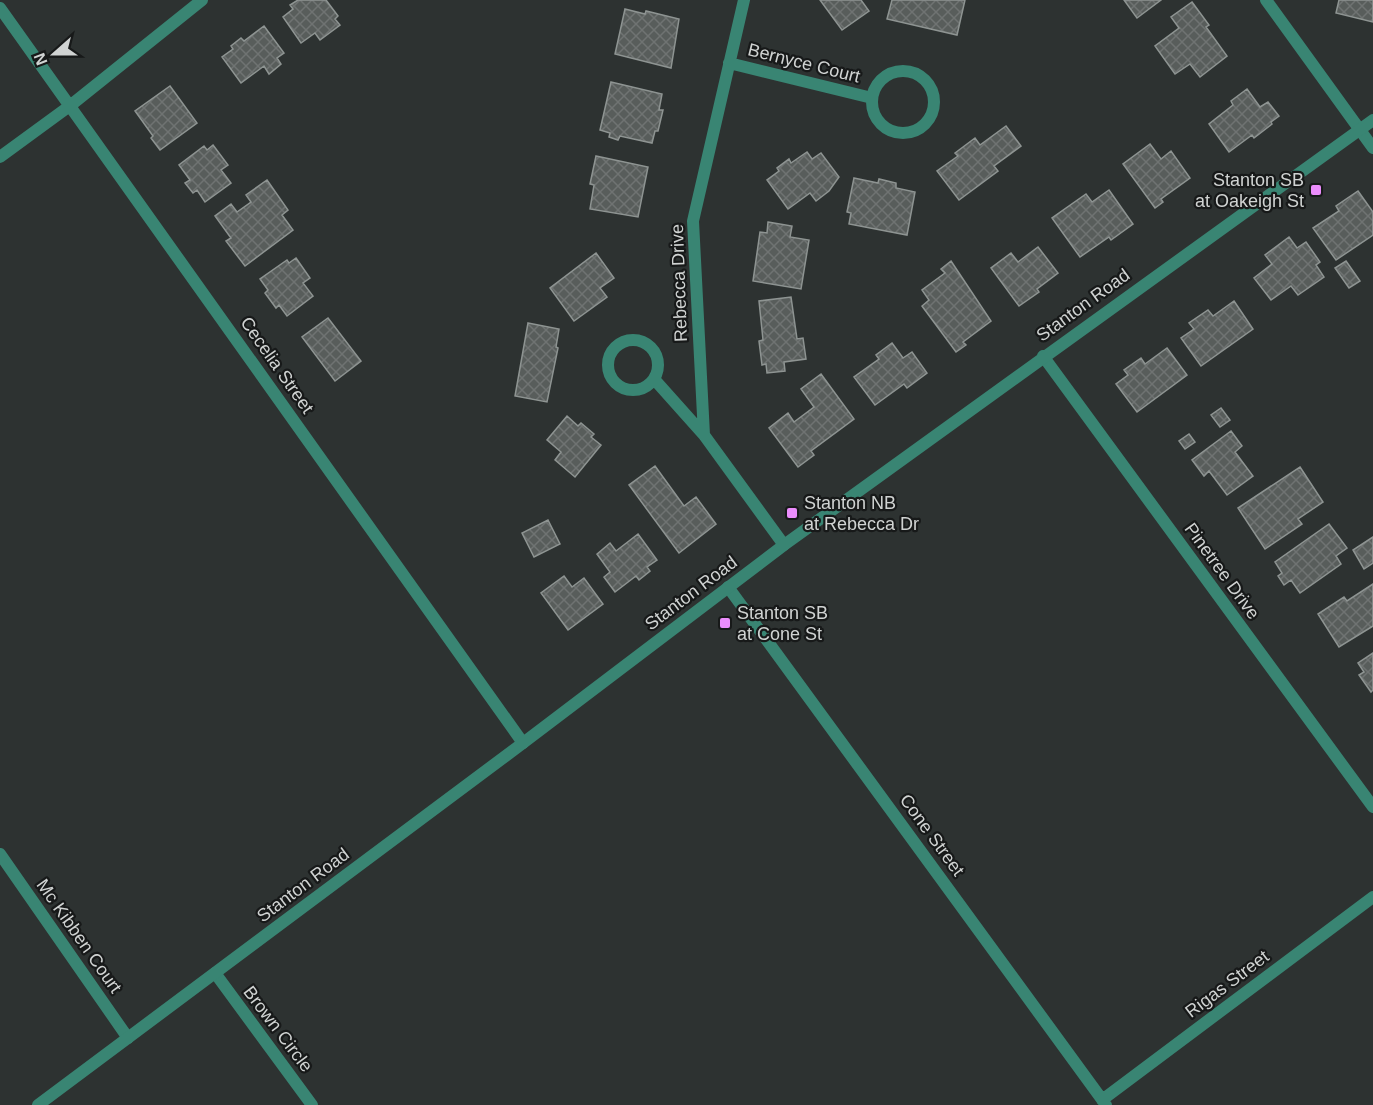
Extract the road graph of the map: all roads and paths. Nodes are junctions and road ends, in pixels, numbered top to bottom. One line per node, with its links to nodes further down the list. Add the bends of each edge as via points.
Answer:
1 (202, 0): 7 (street)
2 (744, 0): 5 (street, Rebecca Drive)
3 (1266, 0): 9 (street)
4 (0, 8): 7 (street, Cecelia Street)
5 (729, 63): 6 (street, Bernyce Court); 14 (street, Rebecca Drive, via 693,221)
6 (872, 98): 6 (street, Bernyce Court, via 881,80 900,71 911,72 928,85 934,105 925,125 898,133 889,131 875,117)
7 (71, 105): 11 (street); 17 (street, Cecelia Street)
8 (1373, 120): 9 (street, Stanton Road)
9 (1359, 129): 10 (street); 12 (street, Stanton Road)
10 (1373, 148)
11 (0, 157)
12 (1043, 356): 15 (street, Stanton Road); 18 (street, Pinetree Drive)
13 (654, 379): 13 (street, via 657,355 646,343 630,339 615,346 608,369 617,384 632,390); 14 (street)
14 (704, 435): 15 (street)
15 (784, 545): 16 (street, Stanton Road)
16 (728, 587): 17 (street, Stanton Road); 23 (street, Cone Street)
17 (523, 743): 21 (street, Stanton Road)
18 (1373, 807)
19 (0, 854): 22 (street, Mc Kibben Court)
20 (1373, 897): 23 (street, Rigas Street)
21 (215, 974): 22 (street, Stanton Road); 25 (street, Brown Circle)
22 (128, 1038): 24 (street, Stanton Road)
23 (1104, 1102)
24 (38, 1105)
25 (312, 1105)

